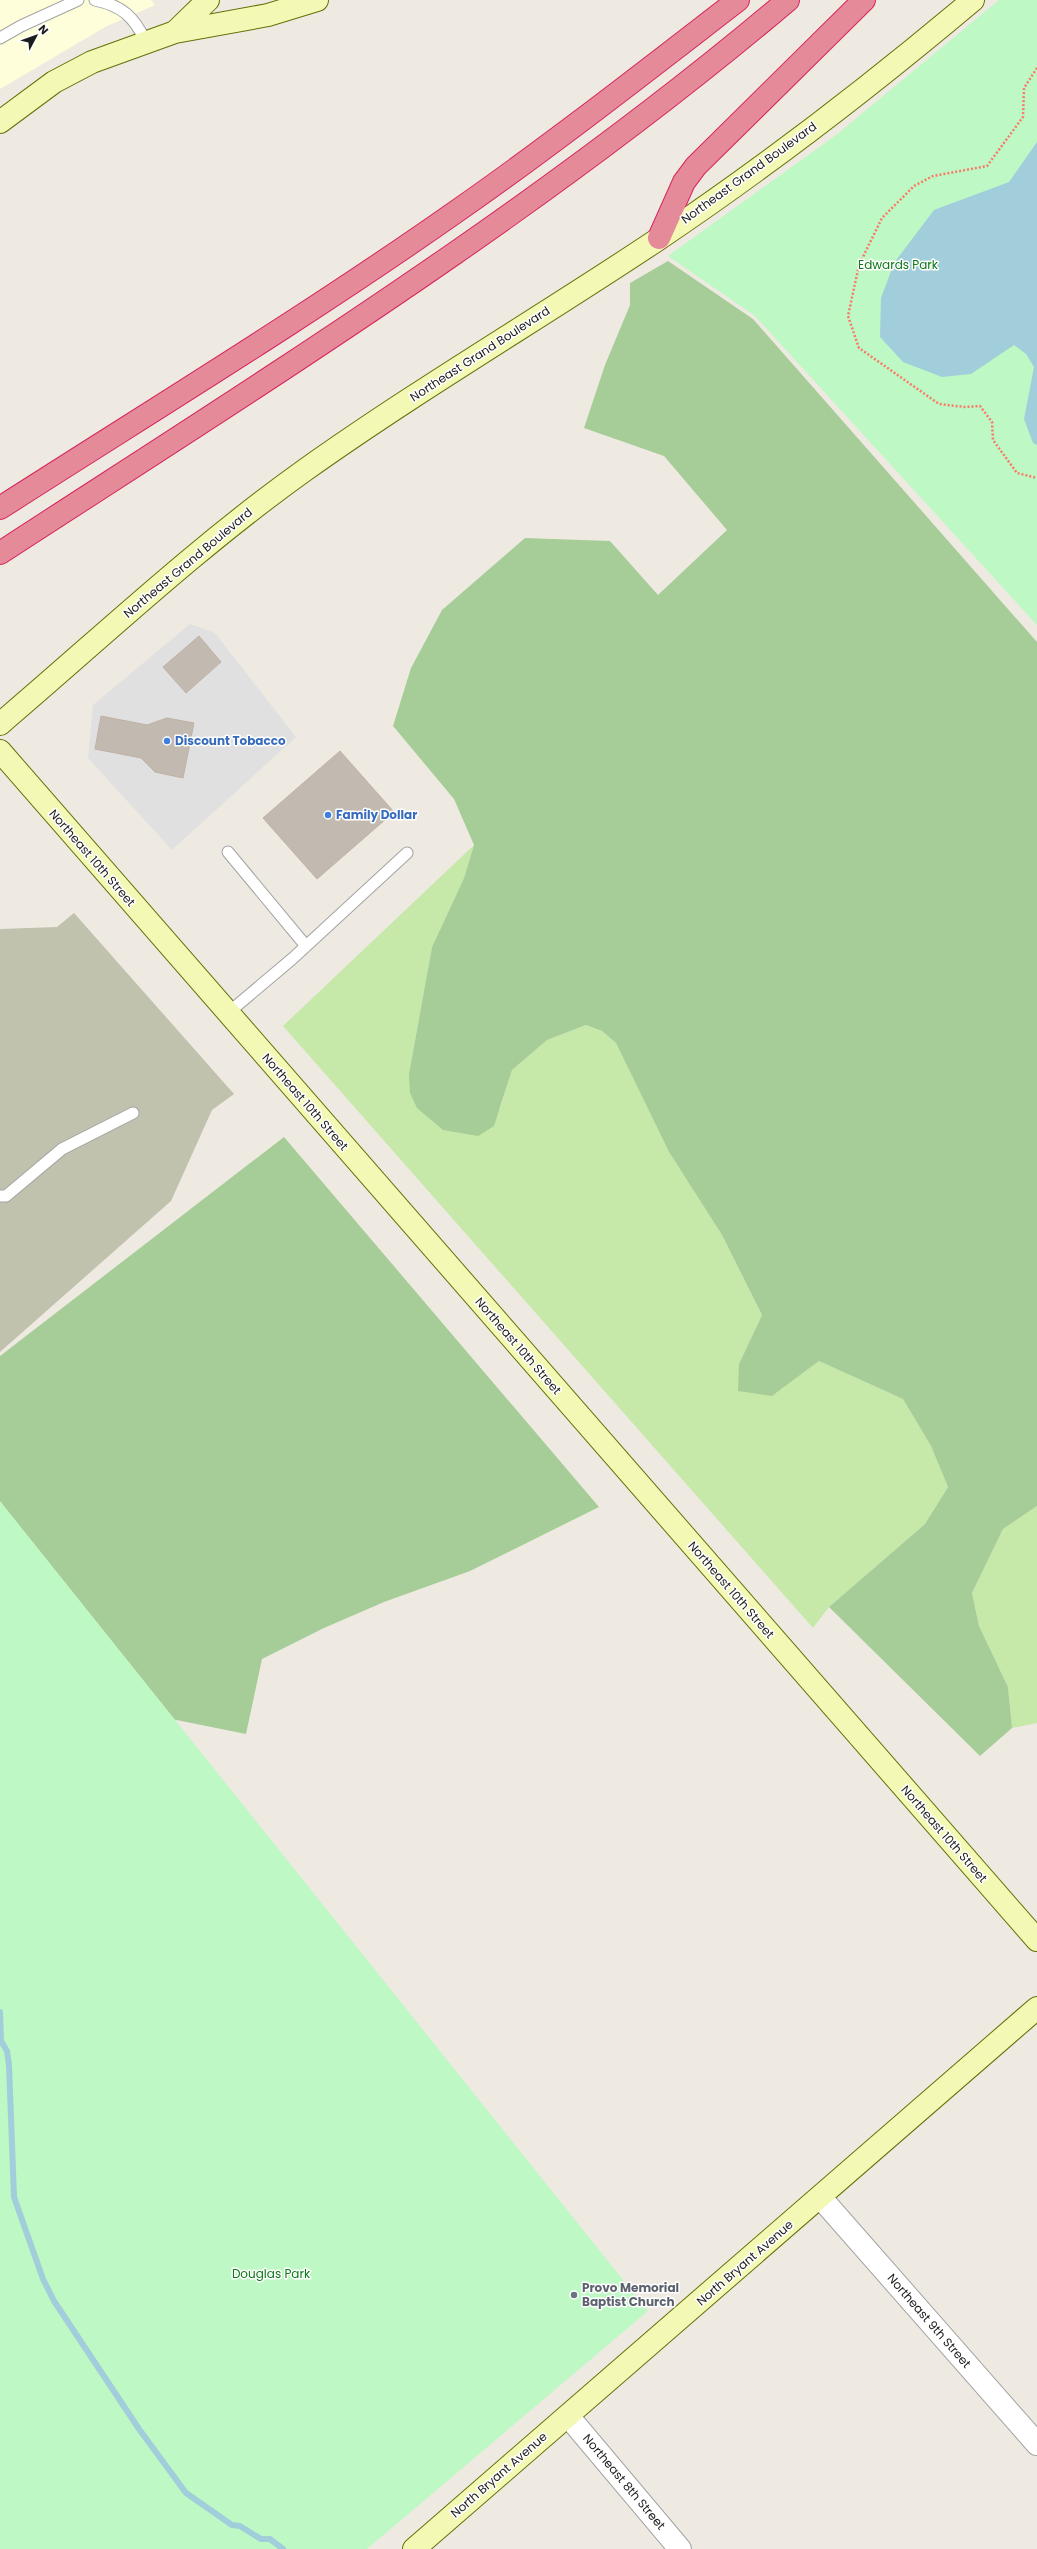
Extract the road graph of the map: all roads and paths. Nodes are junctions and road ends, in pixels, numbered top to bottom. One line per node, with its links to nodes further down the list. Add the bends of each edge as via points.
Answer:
1 (78, 0): 10 (lane)
2 (95, 0): 11 (lane, via 112,4 136,22)
3 (208, 0): 9 (main road)
4 (317, 0): 9 (main road, via 268,15)
5 (738, 0): 16 (highway, via 613,97 457,211 343,288)
6 (788, 0): 17 (highway, via 637,122 473,242)
7 (864, 0): 14 (highway, via 696,166 684,182)
8 (973, 0): 14 (main road, Northeast Grand Boulevard, via 907,55 789,146)
9 (175, 32): 11 (main road)
10 (0, 38)
11 (146, 42): 13 (main road, via 92,62 54,82)
12 (1037, 68): 15 (path, via 1024,88 1023,118 987,166 933,176 914,186 882,218 859,266 848,316 859,348 940,404 980,406 992,422 993,440 1018,473)
13 (0, 122)
14 (659, 238): 18 (main road, Northeast Grand Boulevard, via 394,410 293,479 217,536)
15 (1037, 478)
16 (0, 508)
17 (0, 553)
18 (0, 724)
19 (0, 751): 23 (main road, Northeast 10th Street)
20 (228, 852): 22 (lane)
21 (407, 852): 22 (lane)
22 (306, 946): 23 (lane)
23 (228, 1013): 26 (main road, Northeast 10th Street)
24 (133, 1113): 25 (lane, via 62,1149 6,1196)
25 (0, 1196)
26 (1037, 1940)
27 (1037, 2008): 28 (main road, North Bryant Avenue)
28 (821, 2198): 29 (main road, North Bryant Avenue); 30 (street, Northeast 9th Street)
29 (568, 2416): 31 (main road, North Bryant Avenue); 32 (street, Northeast 8th Street)
30 (1037, 2444)
31 (414, 2549)
32 (680, 2549)

